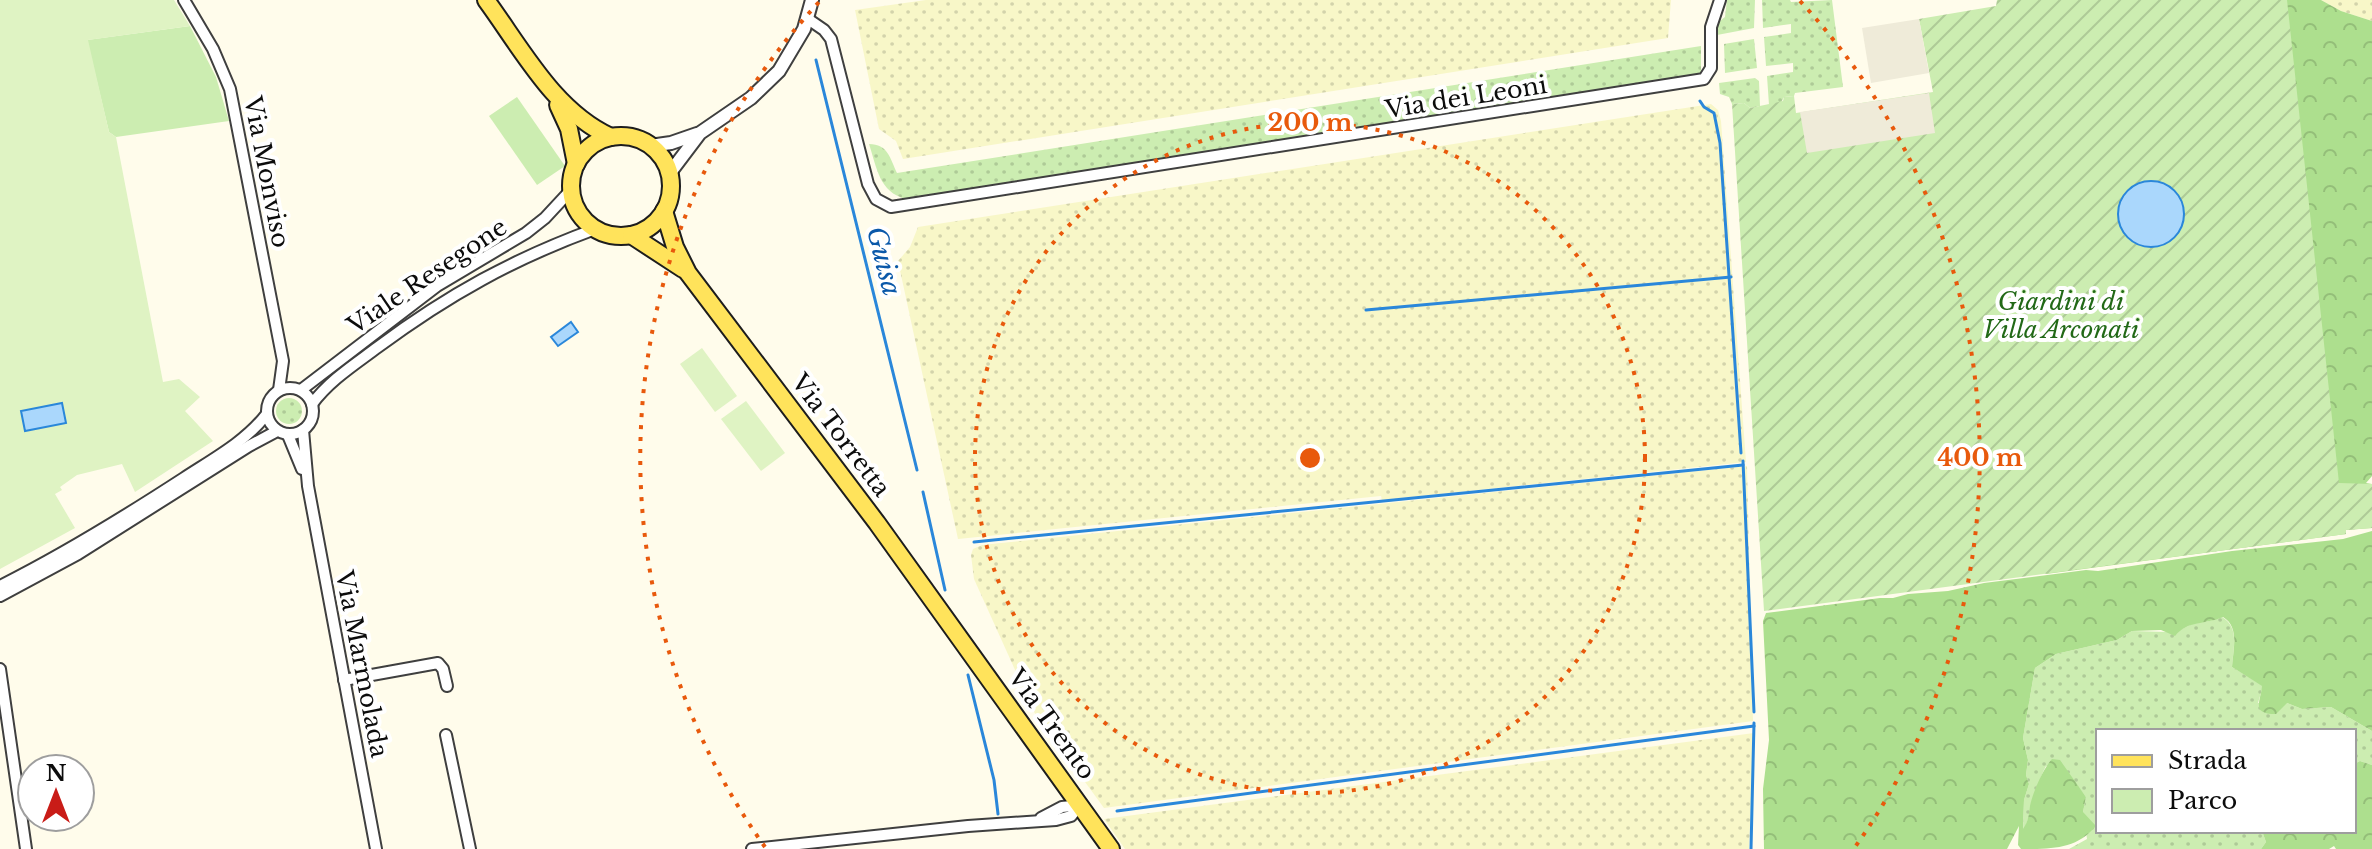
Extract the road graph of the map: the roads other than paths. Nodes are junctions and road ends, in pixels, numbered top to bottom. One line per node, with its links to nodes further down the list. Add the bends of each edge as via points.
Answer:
1 (184, 0): 17 (street, Via Monviso, via 230,89)
2 (486, 0): 6 (main road)
3 (812, 0): 5 (street)
4 (1720, 0): 5 (street, Via dei Leoni, via 1711,27 1711,68 1704,79 891,207 872,194 831,39)
5 (808, 19): 7 (street, via 773,78)
6 (567, 112): 8 (main road); 10 (main road)
7 (700, 133): 9 (street); 11 (street)
8 (611, 137): 9 (main road); 10 (main road, via 592,146)
9 (650, 146): 11 (main road)
10 (576, 164): 12 (main road)
11 (669, 174): 13 (main road)
12 (571, 190): 14 (main road, via 578,213); 19 (street, Viale Resegone, via 526,233 437,286)
13 (664, 211): 15 (main road); 16 (main road, Via Torretta)
14 (595, 229): 15 (main road); 20 (street, Viale Resegone, via 459,291 333,380)
15 (631, 235): 16 (main road, Via Torretta)
16 (688, 273): 27 (main road, Via Torretta)
17 (283, 361): 18 (street, Via Monviso); 19 (street, Via Monviso)
18 (279, 390): 19 (street); 21 (street, via 270,398)
19 (299, 390): 20 (street)
20 (312, 404): 22 (street, via 312,419)
21 (266, 415): 23 (street); 25 (street, via 250,433 148,502)
22 (303, 430): 23 (street); 24 (street, Via Marmolada)
23 (283, 433): 24 (street, Via Marmolada); 26 (street, via 249,446)
24 (308, 486): 29 (street, Via Marmolada)
25 (0, 586)
26 (0, 597)
27 (953, 628): 32 (main road, Via Trento)
28 (0, 669): 33 (street)
29 (344, 680): 30 (street, via 438,663); 34 (street, Via Marmolada)
30 (447, 686)
31 (446, 735): 35 (street)
32 (1080, 805): 36 (street, via 1062,807 1040,819); 37 (main road, Via Trento)
33 (26, 849)
34 (376, 849)
35 (470, 849)
36 (752, 849)
37 (1111, 849)

